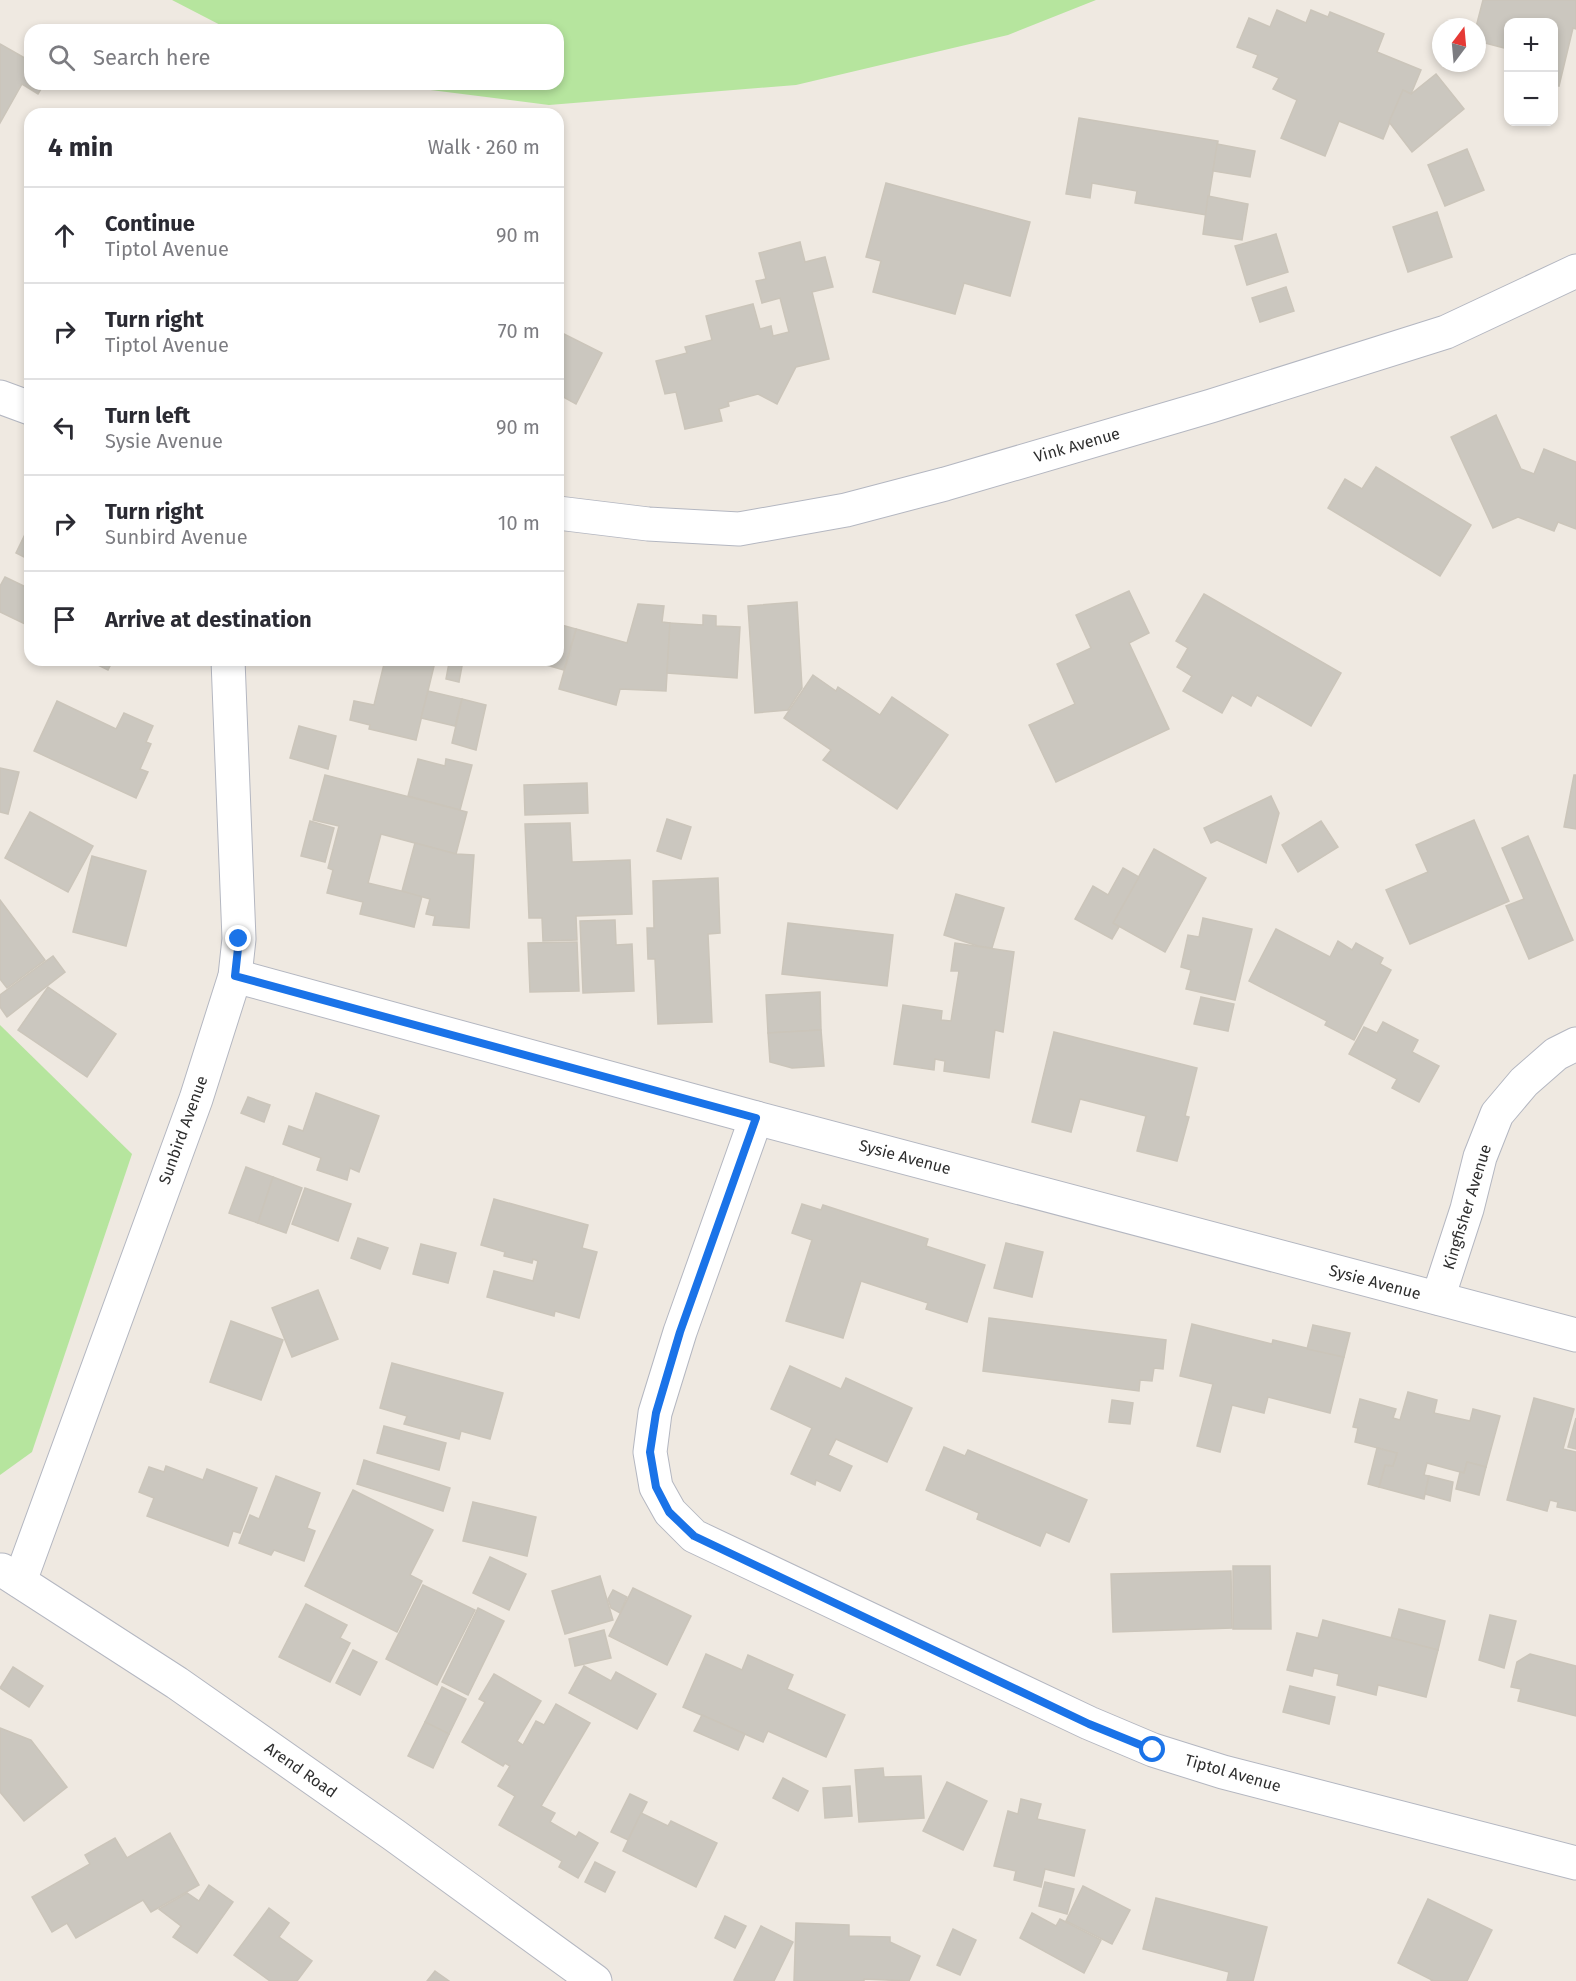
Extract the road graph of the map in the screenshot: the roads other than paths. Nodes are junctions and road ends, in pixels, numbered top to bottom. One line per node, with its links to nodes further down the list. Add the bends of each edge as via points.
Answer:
1 (1576, 271): 4 (street, Vink Avenue, via 1446,332 1211,406 846,510 738,529)
2 (0, 397): 3 (street)
3 (24, 406)
4 (564, 514)
5 (228, 666): 6 (street, Sunbird Avenue, via 239,939)
6 (235, 976): 8 (street, Sysie Avenue); 11 (street, Sunbird Avenue, via 196,1099)
7 (1576, 1044): 9 (street, Kingfisher Avenue, via 1556,1054 1524,1082 1497,1114 1480,1157)
8 (756, 1118): 9 (street, Sysie Avenue); 12 (street, Tiptol Avenue, via 680,1332 656,1413 650,1452 656,1487 669,1512 694,1536 1089,1724 1153,1750 1223,1772)
9 (1438, 1298): 10 (street, Sysie Avenue)
10 (1576, 1335)
11 (10, 1575): 13 (street, Arend Road, via 177,1683)
12 (1576, 1863)
13 (595, 1981)

